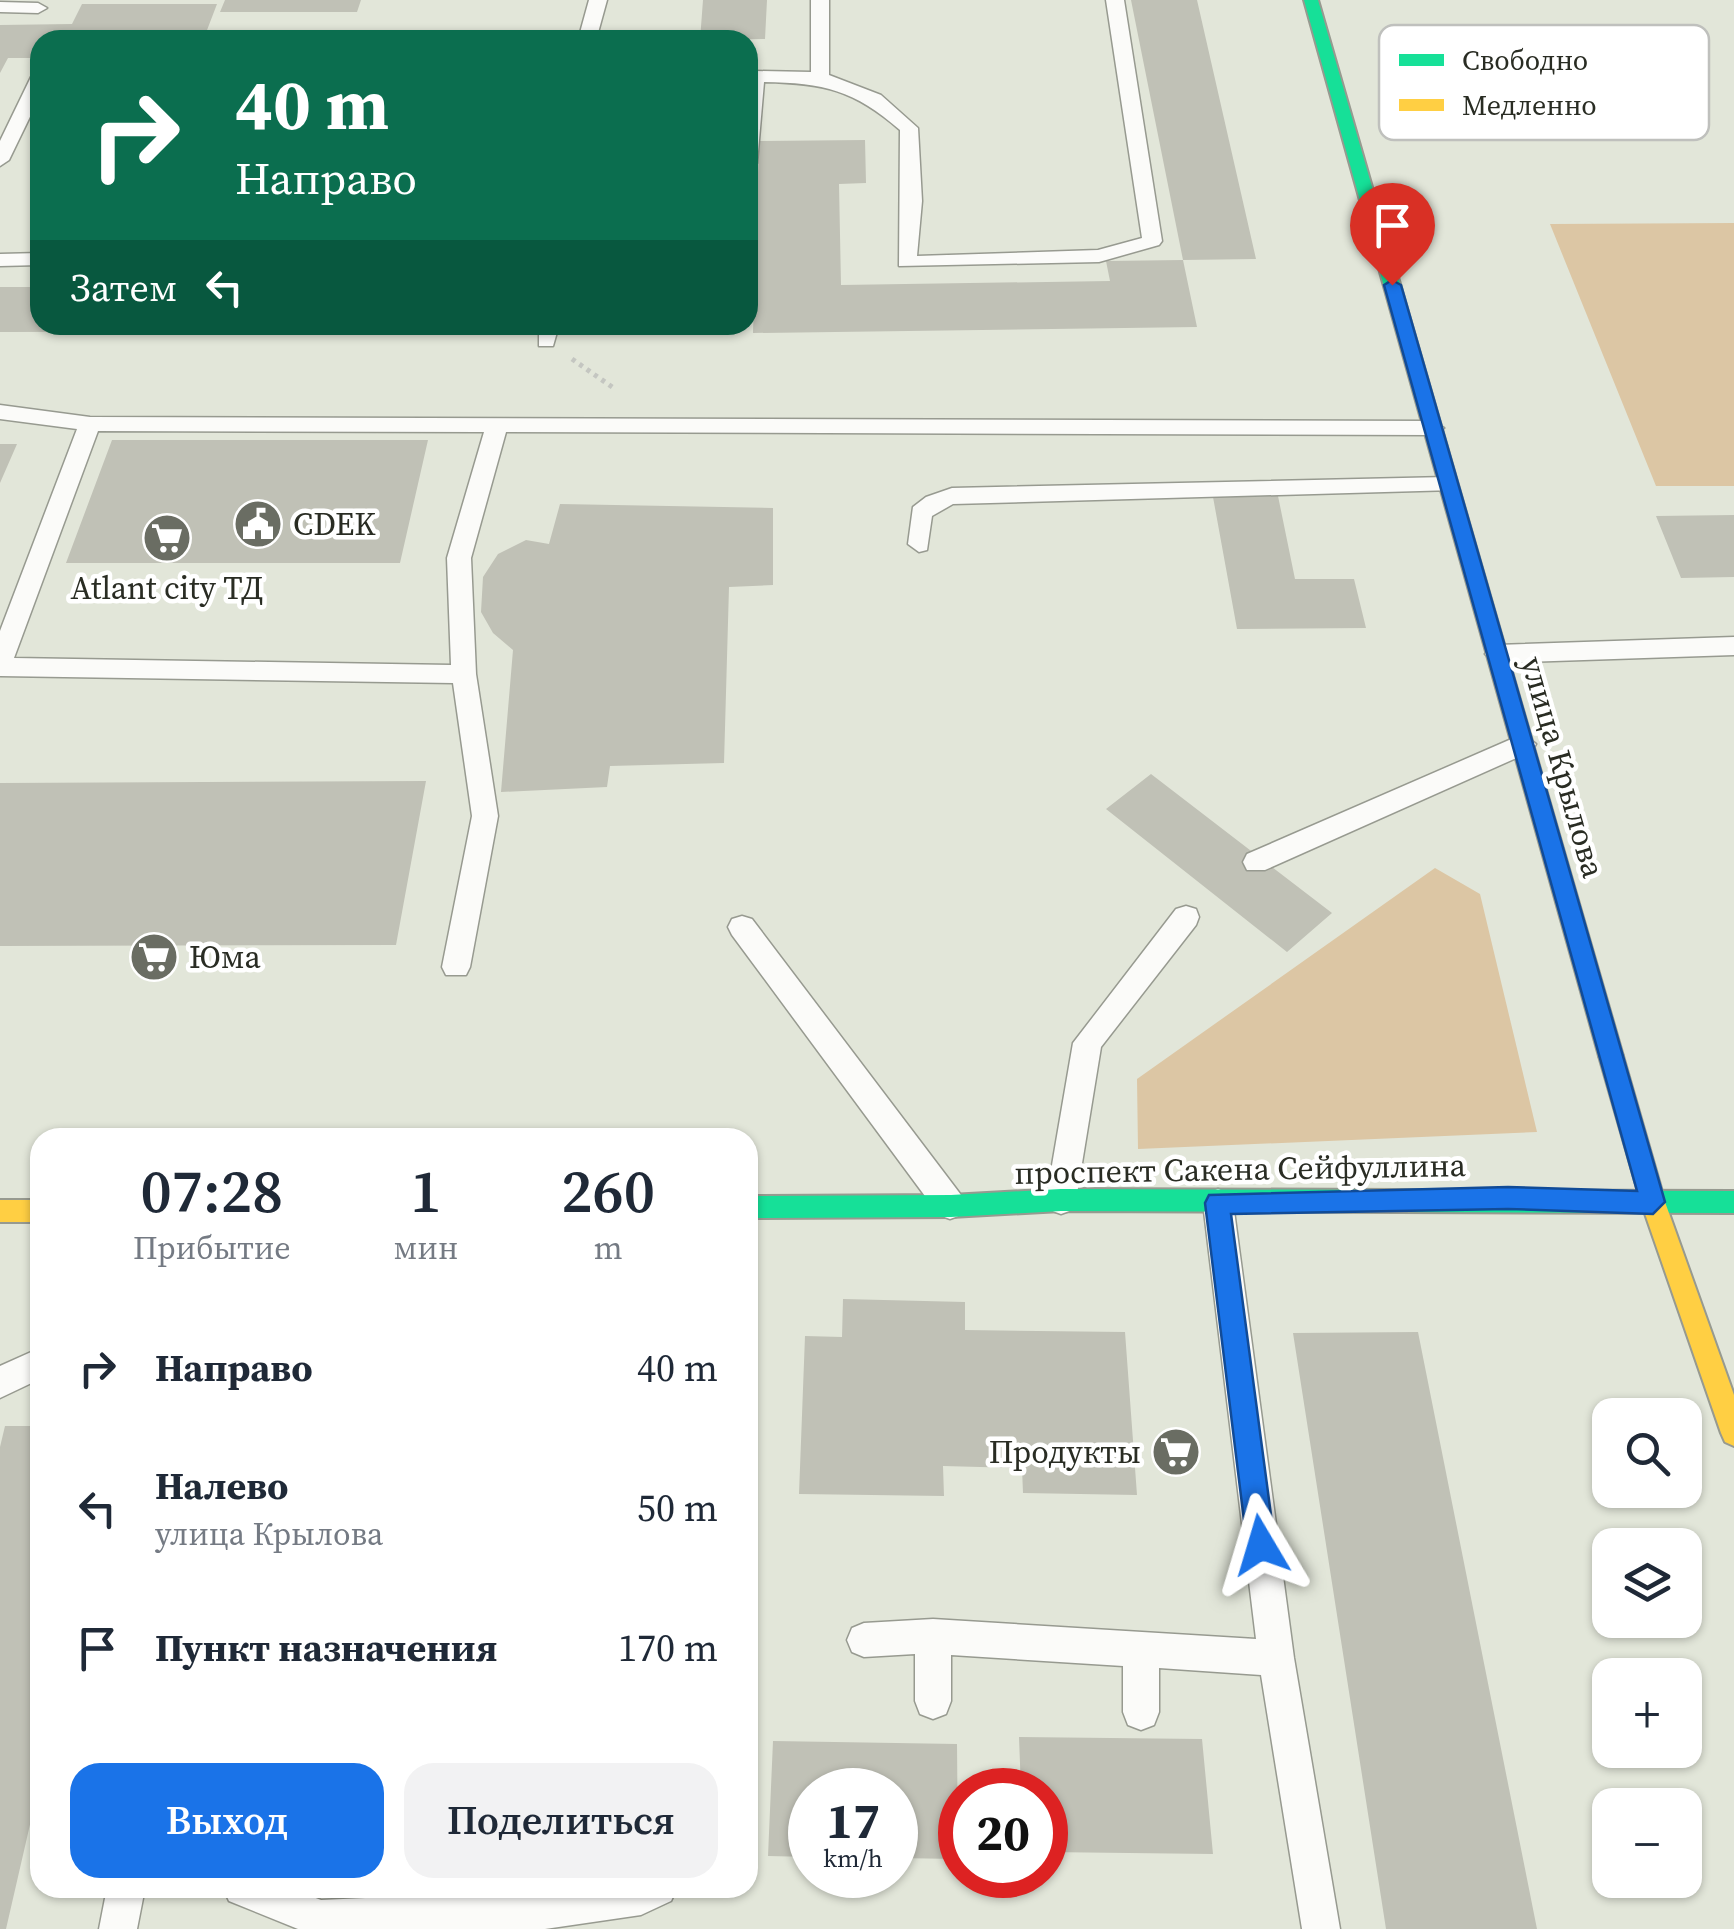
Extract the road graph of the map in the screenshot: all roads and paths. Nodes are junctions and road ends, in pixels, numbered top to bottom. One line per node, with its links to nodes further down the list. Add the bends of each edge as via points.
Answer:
1 (598, 0): 7 (lane)
2 (820, 0): 9 (lane)
3 (1115, 0): 9 (lane, via 1152,242 1099,256 906,262 909,128 875,99)
4 (1311, 0): 19 (street, улица Крылова)
5 (0, 7): 6 (lane)
6 (38, 8)
7 (590, 30)
8 (758, 76): 9 (lane)
9 (820, 78)
10 (30, 97): 11 (lane)
11 (0, 160)
12 (30, 259): 13 (lane)
13 (0, 260)
14 (551, 335): 18 (path)
15 (0, 412): 16 (lane)
16 (90, 424): 17 (lane); 24 (lane)
17 (496, 428): 18 (lane); 25 (lane, via 459,558)
18 (669, 428): 19 (lane)
19 (1433, 428): 20 (street, улица Крылова)
20 (1448, 485): 21 (lane, via 952,496 922,513); 23 (street, улица Крылова)
21 (918, 544)
22 (1734, 646): 23 (lane)
23 (1497, 654): 26 (street, улица Крылова)
24 (0, 665): 25 (lane)
25 (464, 674): 30 (lane, via 485,816)
26 (1523, 744): 27 (lane); 32 (street, улица Крылова)
27 (1256, 862)
28 (1186, 916): 31 (lane, via 1087,1043)
29 (742, 927): 35 (lane)
30 (456, 967)
31 (1061, 1200): 34 (street, проспект Сакена Сейфуллина); 35 (street, проспект Сакена Сейфуллина)
32 (1653, 1202): 33 (street, проспект Сакена Сейфуллина); 34 (street, проспект Сакена Сейфуллина); 41 (street, улица Крылова)
33 (1734, 1202)
34 (1218, 1203): 45 (lane)
35 (951, 1206): 36 (street, проспект Сакена Сейфуллина)
36 (758, 1207)
37 (30, 1210): 38 (street)
38 (0, 1211)
39 (30, 1368): 40 (lane)
40 (0, 1382)
41 (1734, 1433)
42 (933, 1636): 43 (lane); 44 (lane); 46 (lane)
43 (864, 1640)
44 (1141, 1652): 45 (lane); 47 (lane)
45 (1276, 1658): 52 (lane)
46 (932, 1701)
47 (1141, 1712)
48 (124, 1898): 51 (lane)
49 (267, 1898): 50 (lane, via 321,1919 573,1909)
50 (631, 1898)
51 (118, 1929)
52 (1321, 1929)

